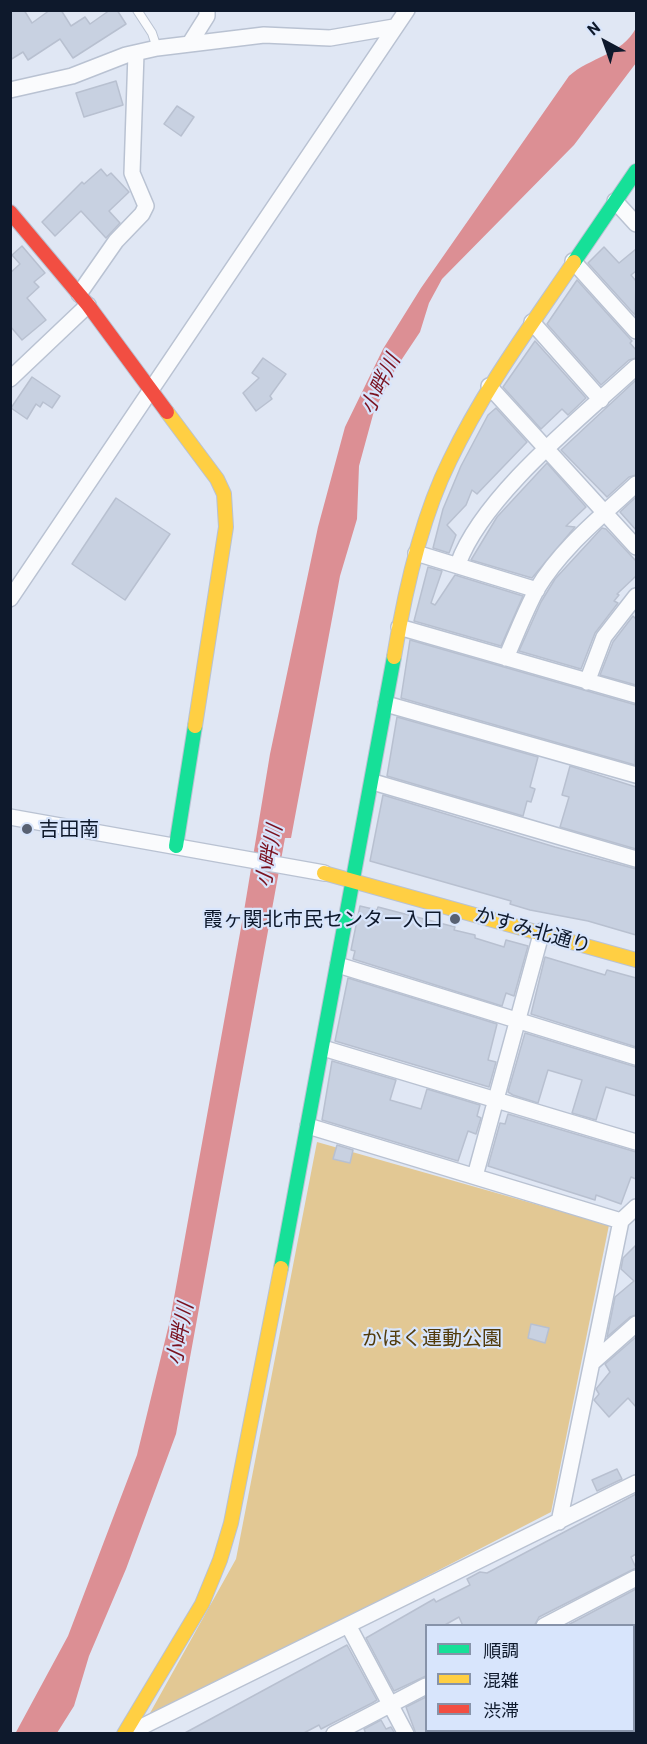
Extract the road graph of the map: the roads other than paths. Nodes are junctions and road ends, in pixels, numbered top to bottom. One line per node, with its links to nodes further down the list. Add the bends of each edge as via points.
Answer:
1 (137, 10): 6 (lane, via 152,33)
2 (207, 10): 5 (street)
3 (407, 10): 4 (street)
4 (394, 27): 5 (street, via 330,38 264,35); 20 (street)
5 (190, 44): 6 (street)
6 (156, 48): 7 (street)
7 (136, 53): 8 (street, via 72,76); 14 (street, via 132,172 146,206 116,241)
8 (10, 90)
9 (636, 171): 10 (street)
10 (615, 201): 12 (street); 13 (street)
11 (10, 212): 14 (street)
12 (636, 224)
13 (573, 261): 15 (street); 16 (street)
14 (84, 299): 18 (street); 20 (street)
15 (532, 322): 19 (street); 21 (street)
16 (636, 331)
17 (636, 367): 21 (street)
18 (12, 373)
19 (489, 386): 22 (street); 26 (street, via 449,461)
20 (152, 389): 30 (street); 39 (street, via 218,479 226,519)
21 (601, 400): 22 (street)
22 (548, 450): 24 (street); 27 (street, via 515,480 487,515)
23 (636, 484): 24 (street)
24 (605, 513): 25 (street); 28 (street, via 575,541)
25 (636, 547)
26 (416, 553): 27 (street); 31 (street)
27 (458, 564): 28 (street)
28 (537, 590): 32 (street)
29 (636, 596): 33 (street, via 604,637)
30 (10, 598)
31 (399, 627): 32 (street); 35 (street)
32 (506, 658): 33 (street)
33 (586, 682): 34 (street)
34 (636, 695)
35 (386, 704): 36 (street); 37 (street)
36 (636, 775)
37 (373, 782): 40 (street); 42 (street)
38 (10, 817): 39 (street)
39 (181, 847): 41 (street)
40 (636, 859)
41 (324, 873): 42 (street, かすみ北通り)
42 (351, 879): 43 (street, かすみ北通り); 45 (street)
43 (542, 932): 44 (street, かすみ北通り); 46 (street)
44 (636, 960)
45 (338, 964): 46 (street); 47 (street)
46 (517, 1021): 48 (street); 49 (street)
47 (322, 1048): 49 (street); 50 (street)
48 (636, 1057)
49 (496, 1100): 51 (street); 52 (street)
50 (308, 1126): 52 (street); 64 (street, via 265,1360 220,1560 202,1604)
51 (636, 1142)
52 (475, 1176): 54 (street)
53 (636, 1208): 54 (street)
54 (621, 1221): 56 (street)
55 (636, 1324): 56 (street)
56 (592, 1363): 58 (street)
57 (636, 1483): 58 (street)
58 (559, 1522): 61 (street)
59 (636, 1578): 60 (street)
60 (548, 1624)
61 (348, 1625): 63 (street); 64 (street)
62 (425, 1687): 63 (street)
63 (390, 1705): 65 (street); 66 (street)
64 (126, 1734)
65 (334, 1734)
66 (406, 1734)

